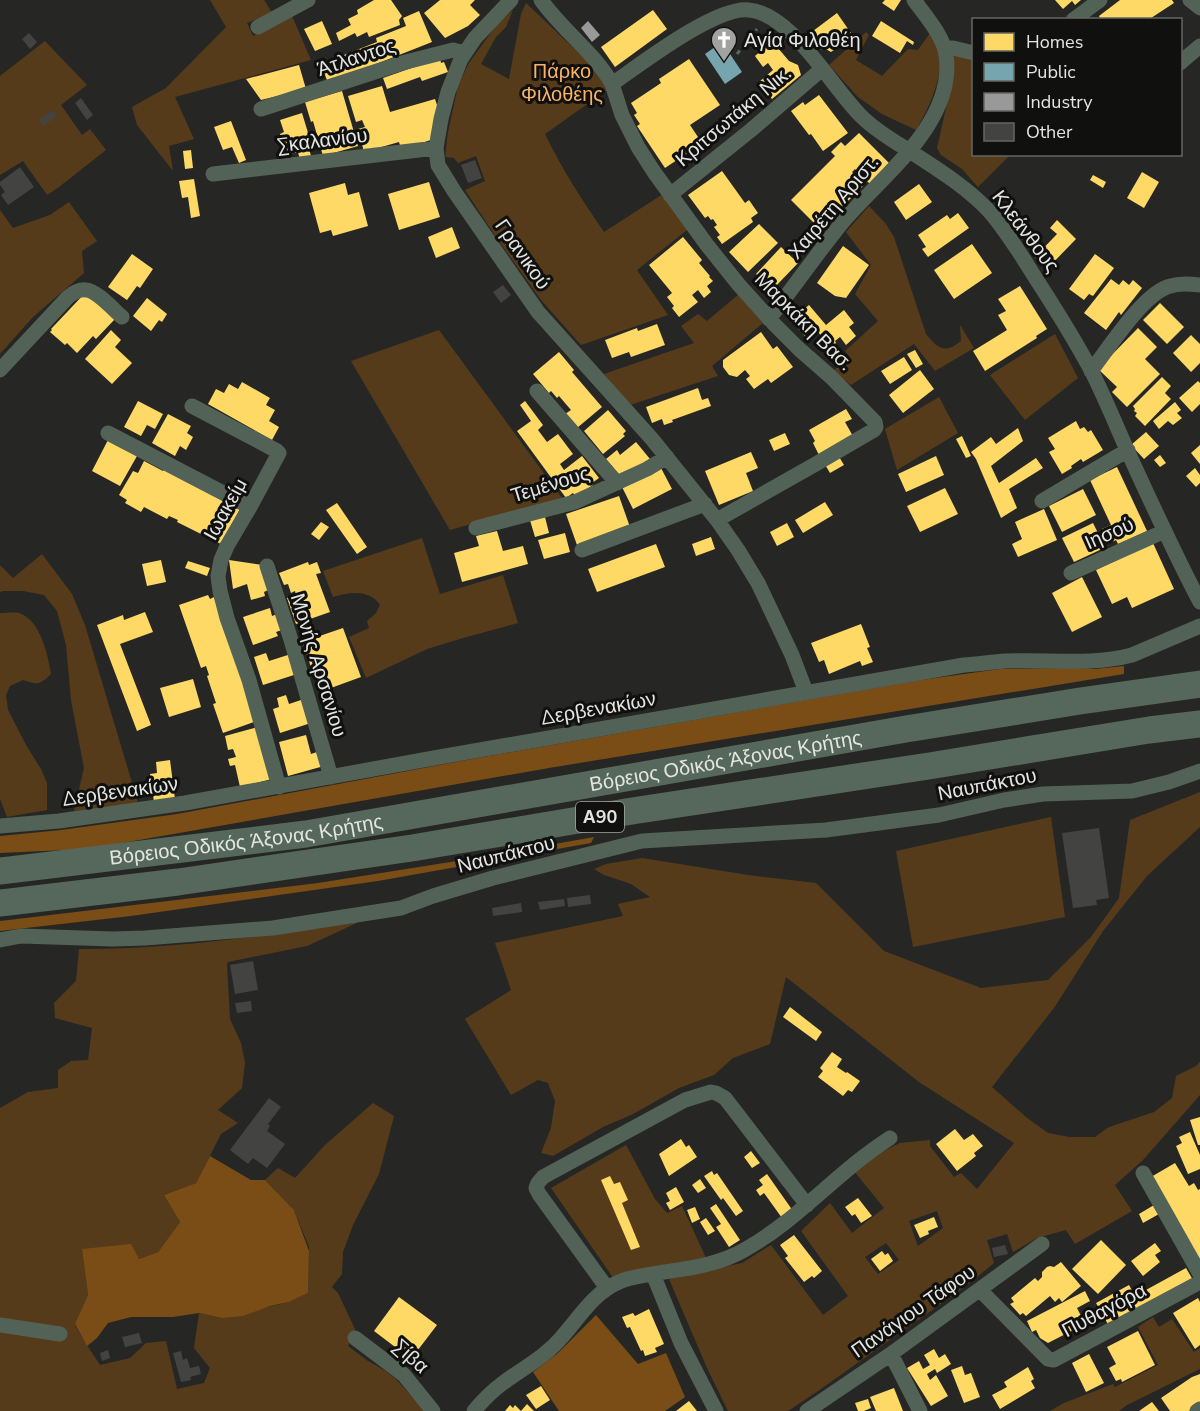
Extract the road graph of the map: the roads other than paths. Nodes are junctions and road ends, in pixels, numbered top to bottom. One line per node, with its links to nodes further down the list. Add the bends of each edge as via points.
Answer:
1 (308, 0): 10 (street)
2 (511, 0): 13 (street, Γρανικού)
3 (540, 0): 17 (street)
4 (914, 0): 12 (street)
5 (1100, 0): 9 (street)
6 (1190, 0): 8 (street)
7 (751, 5): 16 (street, Κλεάνθους, via 783,26); 17 (street, Κλεάνθους, via 703,24)
8 (1200, 8)
9 (1076, 18)
10 (258, 27)
11 (1200, 46): 15 (street)
12 (945, 48): 14 (street); 20 (street, Χαιρέτη Αριστ., via 945,83 936,111)
13 (465, 53): 18 (street, Άτλαντος, via 453,50 402,63); 19 (street, Γρανικού, via 448,92)
14 (972, 53)
15 (1182, 61)
16 (822, 69): 20 (street, Κλεάνθους, via 863,118); 22 (street, Κριτσωτάκη Νικ.)
17 (612, 84): 22 (street, Μαρκάκη Βασ., via 632,136)
18 (261, 109)
19 (436, 148): 21 (street, Σκαλανίου); 32 (street, Γρανικού, via 444,177 528,298)
20 (909, 151): 25 (street, Χαιρέτη Αριστ., via 843,222); 27 (street, Κλεάνθους, via 966,190 991,213 1065,323)
21 (213, 174)
22 (670, 195): 25 (street, Μαρκάκη Βασ., via 722,265)
23 (1200, 285): 27 (street, via 1173,285 1155,294 1140,307)
24 (122, 317): 26 (street, via 91,291 74,293)
25 (769, 319): 37 (street, Μαρκάκη Βασ., via 839,385 876,427)
26 (0, 370)
27 (1092, 371): 31 (street, Κλεάνθους)
28 (537, 391): 33 (street)
29 (192, 406): 36 (street, Ιωακείμ, via 279,453)
30 (108, 433): 36 (street)
31 (1128, 450): 34 (street); 39 (street, Κλεάνθους)
32 (667, 458): 33 (street, Τεμένους); 35 (street, Γρανικού)
33 (618, 483): 38 (street, Τεμένους, via 574,502)
34 (1042, 501)
35 (705, 504): 37 (street, Γρανικού); 40 (street)
36 (250, 507): 50 (street, Ιωακείμ, via 223,553 218,576 227,618)
37 (717, 520): 46 (street, Γρανικού, via 758,583)
38 (476, 528)
39 (1165, 531): 42 (street, Ιησού); 43 (street, Κλεάνθους)
40 (582, 550)
41 (267, 566): 49 (street, Μονής Αρσανίου)
42 (1071, 573)
43 (1200, 602)
44 (1200, 627): 46 (street, Δερβενακίων, via 1122,657 981,663)
45 (1200, 684): 52 (highway, Βόρειος Οδικός Άξονας Κρήτης / Α90, via 918,727 306,834)
46 (806, 692): 49 (street, Δερβενακίων)
47 (1200, 724): 53 (highway, Βόρειος Οδικός Άξονας Κρήτης / Α90, via 400,850)
48 (1200, 771): 54 (street, Ναυπάκτου, via 1132,790 1034,795 939,815 826,830 642,841 493,878 401,908 273,928 145,938 21,936)
49 (331, 777): 50 (street, Δερβενακίων)
50 (279, 787): 51 (street, Δερβενακίων, via 123,813)
51 (0, 826)
52 (0, 871)
53 (0, 903)
54 (0, 940)
55 (890, 1138): 57 (street)
56 (1143, 1173): 60 (street)
57 (807, 1205): 59 (street, via 754,1245 729,1258); 62 (street, via 725,1098 711,1092 685,1100 538,1183 539,1194)
58 (1042, 1244): 63 (street, Πανάγιου Τάφου)
59 (653, 1274): 62 (street); 70 (street, via 677,1336)
60 (1200, 1274)
61 (1200, 1282): 63 (street, Πυθαγόρα, via 1054,1360)
62 (607, 1288): 69 (street, via 586,1306 561,1339)
63 (980, 1290): 67 (street, Πανάγιου Τάφου)
64 (0, 1326): 65 (street)
65 (60, 1334)
66 (355, 1338): 68 (street, Σίβα, via 404,1375)
67 (891, 1354): 71 (street, Πανάγιου Τάφου); 72 (street)
68 (433, 1411)
69 (474, 1411)
70 (716, 1411)
71 (807, 1411)
72 (920, 1411)

